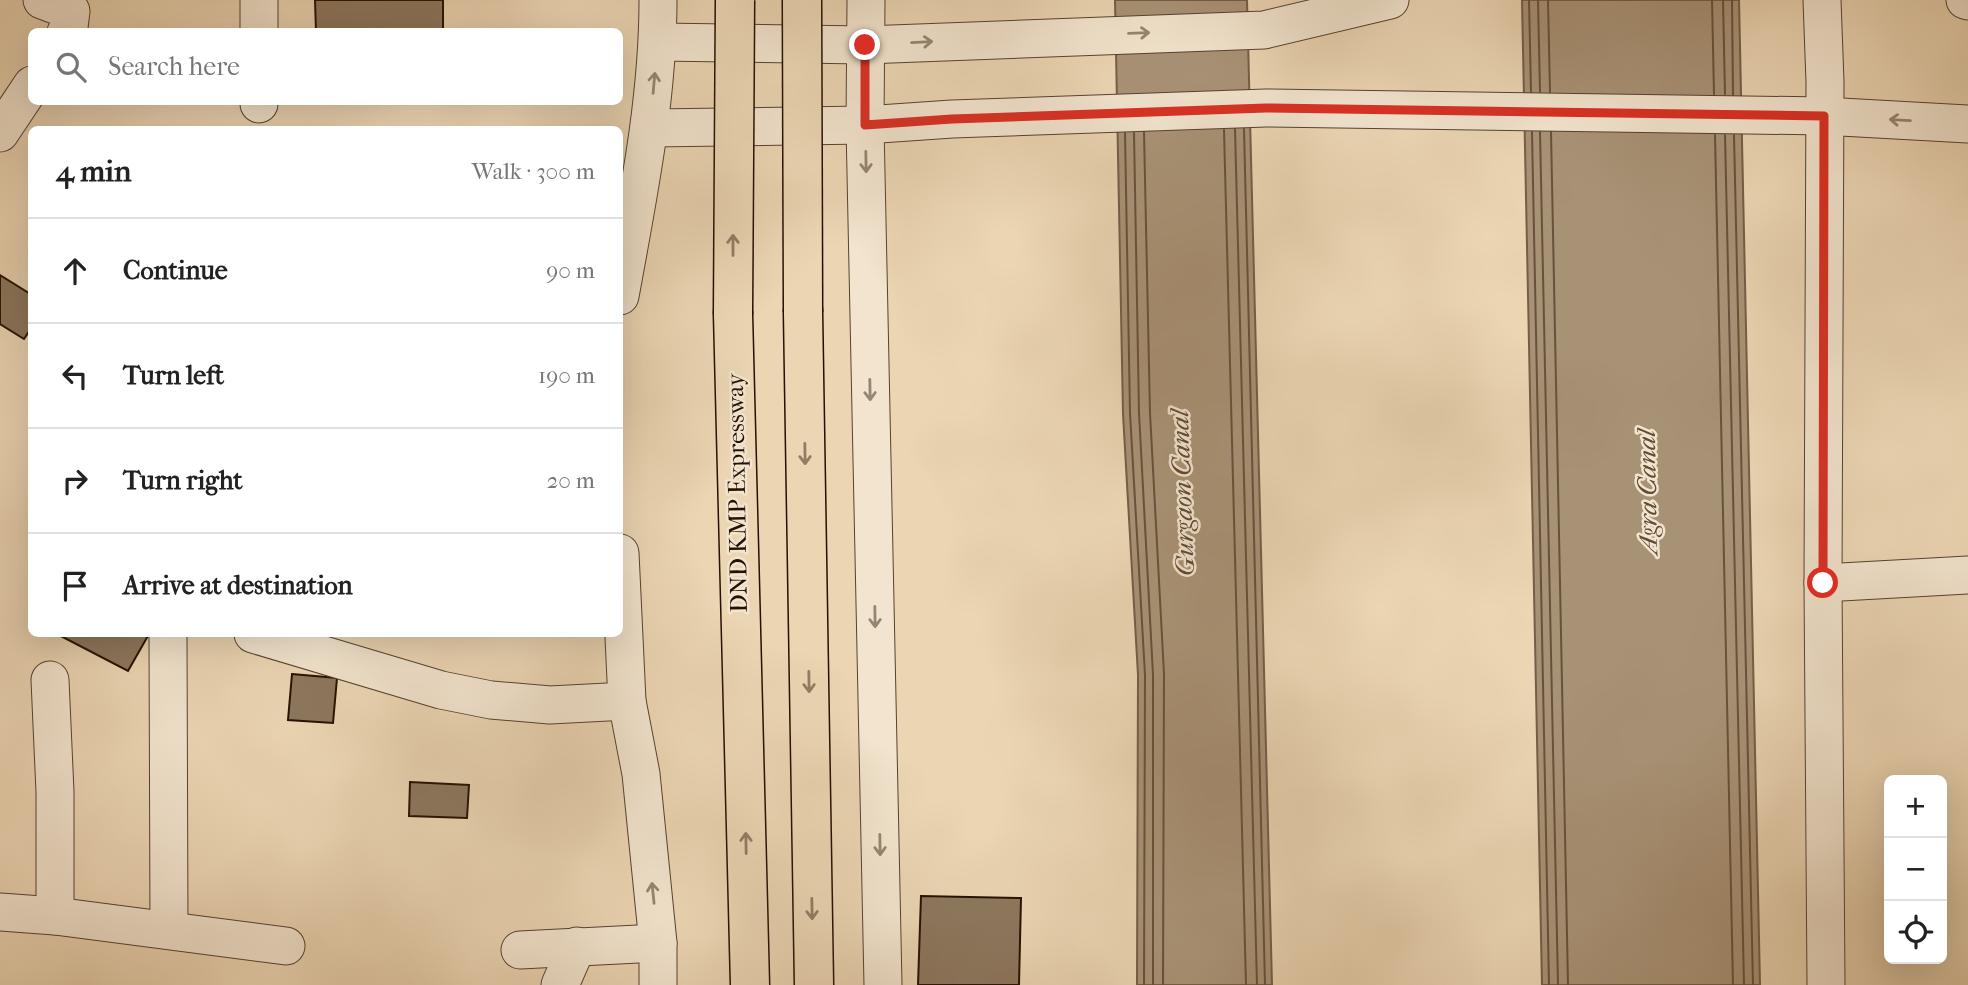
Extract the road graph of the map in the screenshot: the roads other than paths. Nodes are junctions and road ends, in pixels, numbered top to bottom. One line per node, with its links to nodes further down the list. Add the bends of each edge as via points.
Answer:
1 (43, 0): 9 (street, via 71,11)
2 (259, 0): 10 (street)
3 (658, 0): 11 (street)
4 (735, 0): 36 (highway, DND KMP Expressway, one-way to 4, bridge, via 733,314)
5 (802, 0): 37 (highway, one-way to 37, bridge)
6 (866, 0): 12 (street)
7 (1390, 0): 12 (street, one-way to 7, via 1265,30)
8 (1822, 0): 14 (street)
9 (68, 28)
10 (259, 28)
11 (658, 42): 12 (street); 17 (street, one-way to 11)
12 (865, 45): 16 (street)
13 (28, 91): 18 (street)
14 (1824, 116): 15 (street, one-way to 14); 16 (street, via 1266,108); 21 (street)
15 (1968, 124)
16 (865, 125): 17 (street); 38 (street, one-way to 38)
17 (651, 128): 19 (street)
18 (0, 133)
19 (623, 280)
20 (1968, 575): 21 (street)
21 (1823, 583): 39 (street)
22 (623, 616): 26 (street)
23 (168, 637): 29 (street)
24 (263, 637): 26 (street, via 441,690 491,700 550,705)
25 (50, 680): 28 (street)
26 (627, 701): 30 (street, one-way to 26, via 641,774)
27 (0, 912): 28 (street)
28 (55, 916): 29 (street)
29 (169, 930): 31 (street)
30 (658, 943): 32 (street); 35 (street)
31 (286, 946)
32 (577, 946): 33 (street); 34 (street)
33 (520, 950)
34 (560, 985)
35 (658, 985)
36 (750, 985)
37 (814, 985)
38 (883, 985)
39 (1826, 985)

